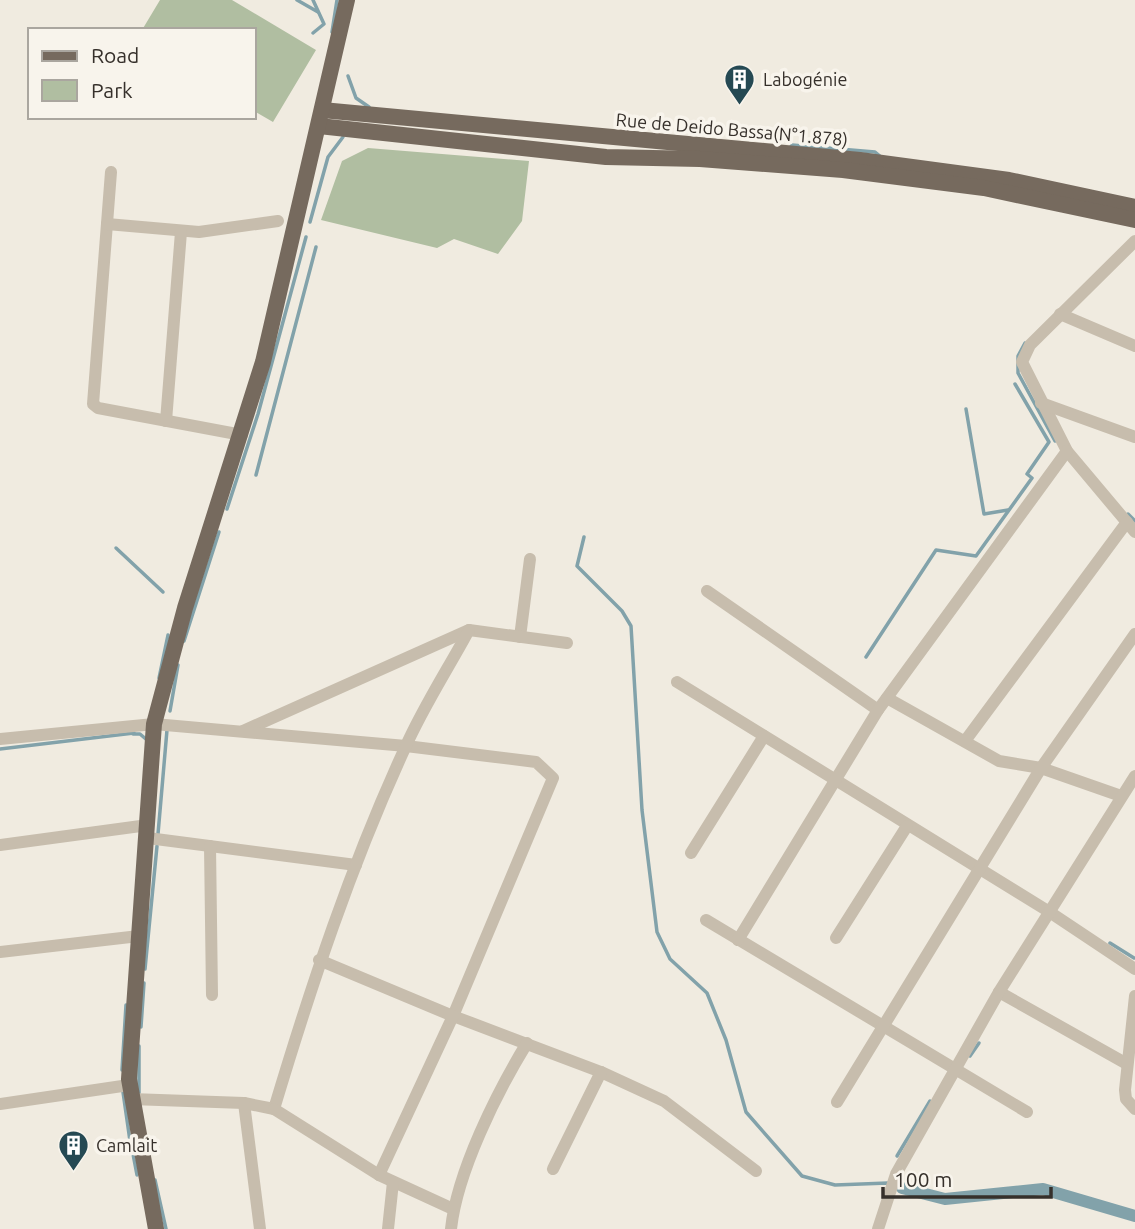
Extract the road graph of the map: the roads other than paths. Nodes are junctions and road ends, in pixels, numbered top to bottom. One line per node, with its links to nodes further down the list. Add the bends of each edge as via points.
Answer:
1 (347, 0): 2 (main road)
2 (320, 118): 4 (main road, Rue de Deido Bassa(N°1.878), via 860,160 1009,180); 5 (main road, via 607,158 700,159 843,170 984,188); 14 (main road)
3 (111, 172): 7 (street)
4 (1135, 207)
5 (1135, 220)
6 (278, 221): 8 (street)
7 (107, 224): 8 (street); 13 (street, via 93,404)
8 (181, 232): 13 (street)
9 (1135, 241): 10 (street)
10 (1060, 314): 11 (street); 12 (street, via 1030,345 1022,362)
11 (1135, 346)
12 (1041, 403): 15 (street); 16 (street)
13 (166, 421): 14 (street)
14 (242, 435): 27 (main road, via 185,608)
15 (1135, 438)
16 (1068, 451): 17 (street); 25 (street)
17 (1131, 527): 31 (street)
18 (530, 559): 22 (street)
19 (707, 591): 26 (street)
20 (469, 630): 22 (street); 28 (street); 32 (street)
21 (1135, 635): 33 (street)
22 (520, 637): 23 (street)
23 (567, 643)
24 (677, 682): 29 (street)
25 (887, 698): 26 (street); 31 (street)
26 (878, 710): 35 (street)
27 (154, 724): 28 (street); 30 (street); 38 (main road)
28 (240, 733): 32 (street)
29 (764, 736): 35 (street); 41 (street)
30 (0, 739)
31 (965, 741): 33 (street, via 999,761)
32 (406, 746): 42 (street); 55 (street, via 536,762 553,778)
33 (1041, 768): 36 (street); 43 (street)
34 (1135, 776): 36 (street)
35 (834, 778): 37 (street); 48 (street)
36 (1121, 796): 44 (street)
37 (908, 826): 43 (street); 47 (street)
38 (148, 832): 39 (street); 40 (street); 46 (main road)
39 (0, 845)
40 (210, 846): 42 (street); 53 (street)
41 (691, 853)
42 (356, 865): 50 (street)
43 (978, 869): 44 (street); 56 (street)
44 (1048, 911): 51 (street); 52 (street)
45 (706, 920): 48 (street)
46 (139, 936): 49 (street); 61 (main road)
47 (836, 938)
48 (738, 940): 56 (street)
49 (0, 952)
50 (319, 960): 55 (street); 65 (street)
51 (1135, 969)
52 (999, 992): 58 (street); 59 (street)
53 (212, 995)
54 (1135, 996): 58 (street)
55 (453, 1016): 57 (street); 70 (street)
56 (883, 1025): 59 (street); 62 (street)
57 (527, 1043): 60 (street); 72 (street, via 504,1081)
58 (1127, 1064): 66 (street, via 1126,1099)
59 (955, 1070): 67 (street); 77 (street, via 896,1174)
60 (601, 1072): 68 (street); 69 (street, via 677,1110)
61 (130, 1092): 63 (street); 64 (street); 73 (main road)
62 (837, 1102)
63 (244, 1103): 65 (street); 74 (street)
64 (0, 1104)
65 (274, 1109): 70 (street)
66 (1135, 1109)
67 (1027, 1112)
68 (553, 1169)
69 (756, 1171)
70 (379, 1175): 71 (street)
71 (393, 1182): 72 (street); 75 (street)
72 (453, 1209): 76 (street)
73 (156, 1229)
74 (260, 1229)
75 (388, 1229)
76 (451, 1229)
77 (878, 1229)

